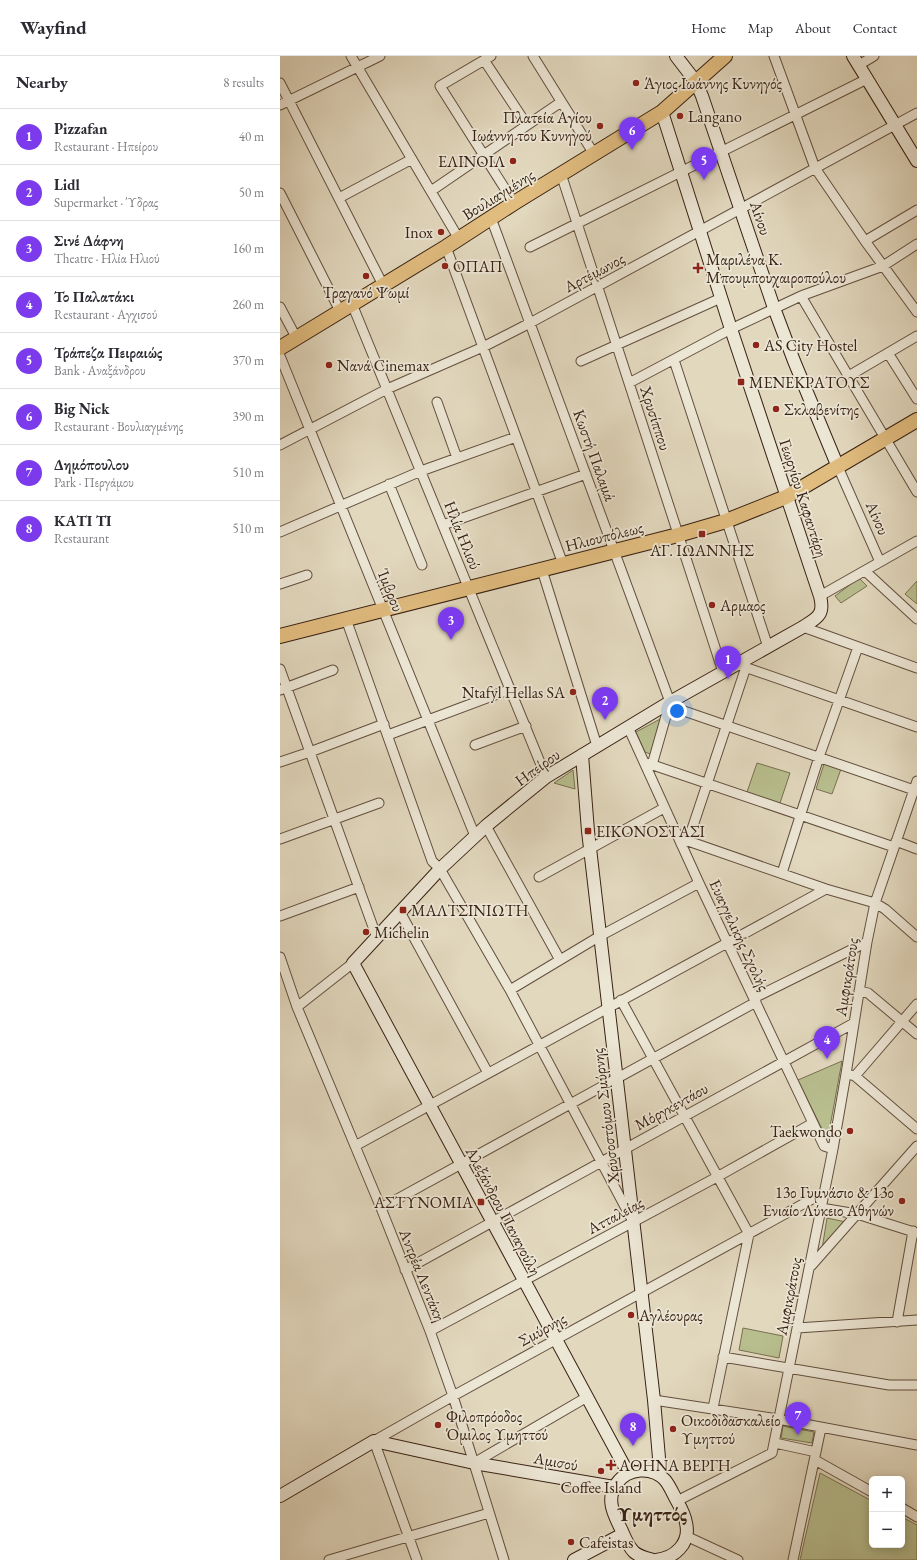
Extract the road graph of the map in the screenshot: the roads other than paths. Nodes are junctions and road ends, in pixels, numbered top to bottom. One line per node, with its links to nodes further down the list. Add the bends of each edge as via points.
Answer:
1 (351, 56): 10 (street)
2 (380, 56): 10 (street)
3 (533, 56): 15 (street)
4 (676, 56): 12 (street, Αίνου)
5 (724, 56): 12 (main road, Βουλιαγμένης)
6 (774, 56): 19 (street)
7 (874, 56): 9 (street)
8 (487, 58): 20 (street); 23 (street, via 440,86)
9 (856, 60): 11 (street)
10 (357, 66): 14 (street); 25 (street)
11 (867, 79): 19 (street); 21 (street)
12 (696, 82): 17 (main road, Βουλιαγμένης); 22 (street, Αίνου)
13 (280, 83): 14 (street)
14 (289, 100): 16 (street); 32 (street)
15 (561, 102): 20 (street); 24 (street)
16 (280, 105)
17 (662, 112): 24 (main road, Βουλιαγμένης); 28 (street, Γεωργίου Καφαντάρη)
18 (917, 113): 21 (street, Αρτέμωνος)
19 (795, 115): 22 (street); 27 (street)
20 (527, 124): 23 (street)
21 (895, 125): 26 (street); 27 (street, Αρτέμωνος)
22 (722, 151): 28 (street); 34 (street, Αίνου)
23 (484, 154): 30 (street); 33 (street)
24 (594, 154): 29 (main road, Βουλιαγμένης)
25 (412, 159): 30 (street); 32 (street)
26 (917, 161)
27 (815, 168): 34 (street, Αρτέμωνος); 40 (street)
28 (681, 172): 37 (street); 38 (street, Γεωργίου Καφαντάρη)
29 (562, 174): 33 (main road, Βουλιαγμένης); 37 (street, Χρυσίππου)
30 (431, 191): 39 (street)
31 (280, 193): 50 (street, Ηλία Ηλιού)
32 (339, 198): 45 (street)
33 (514, 203): 36 (main road, Βουλιαγμένης)
34 (741, 209): 38 (street, Αρτέμωνος); 51 (street, Αίνου)
35 (917, 210): 40 (street)
36 (491, 218): 39 (main road, Βουλιαγμένης); 53 (street, Κωστή Παλαμά)
37 (578, 223): 43 (street); 46 (street, Χρυσίππου)
38 (700, 231): 46 (street, Αρτέμωνος); 48 (street, Γεωργίου Καφαντάρη)
39 (459, 239): 42 (main road, Βουλιαγμένης)
40 (865, 241): 44 (street)
41 (917, 244): 44 (street)
42 (446, 247): 45 (main road, Βουλιαγμένης); 58 (street)
43 (530, 247)
44 (883, 266): 47 (street); 52 (street)
45 (383, 285): 50 (main road, Βουλιαγμένης)
46 (598, 287): 53 (street, Αρτέμωνος); 57 (street, Χρυσίππου)
47 (800, 296): 51 (street); 64 (street)
48 (721, 298): 54 (street, Γεωργίου Καφαντάρη); 57 (street)
49 (280, 307): 56 (street)
50 (346, 308): 56 (main road, Βουλιαγμένης); 66 (street, Ηλία Ηλιού)
51 (774, 308): 54 (street); 75 (street, Αίνου)
52 (917, 312)
53 (530, 323): 58 (street, Αρτέμωνος); 77 (street, Κωστή Παλαμά)
54 (731, 329): 63 (street); 81 (street, Γεωργίου Καφαντάρη)
55 (917, 336): 60 (street)
56 (297, 339): 59 (main road, Βουλιαγμένης)
57 (617, 344): 62 (street); 65 (street, Χρυσίππου)
58 (483, 347): 66 (street, Αρτέμωνος); 71 (street)
59 (280, 348)
60 (888, 353): 64 (street); 67 (street)
61 (280, 356): 70 (street, Ίμβρου)
62 (581, 360)
63 (674, 360): 65 (street); 83 (street)
64 (847, 377): 72 (street)
65 (629, 383): 86 (street, Χρυσίππου)
66 (387, 388): 70 (street, Αρτέμωνος); 76 (street, Ηλία Ηλιού)
67 (917, 399)
68 (437, 402): 74 (street)
69 (917, 420): 72 (main road, Ηλιουπόλεως)
70 (310, 429): 73 (street, Αρτέμωνος); 82 (street, Ίμβρου)
71 (516, 437): 74 (street); 79 (street)
72 (884, 439): 75 (main road, Ηλιουπόλεως); 80 (street)
73 (280, 445)
74 (457, 458): 76 (street)
75 (838, 467): 81 (main road, Ηλιουπόλεως); 89 (street, Αίνου)
76 (421, 471): 78 (street); 84 (street, Ηλία Ηλιού)
77 (586, 474): 79 (street); 88 (street, Κωστή Παλαμά)
78 (389, 484): 82 (street); 91 (street)
79 (536, 492): 84 (street); 90 (street)
80 (917, 492)
81 (786, 497): 83 (main road, Ηλιουπόλεως); 97 (street, Γεωργίου Καφαντάρη)
82 (341, 506): 85 (street); 98 (street, Ίμβρου)
83 (726, 521): 86 (main road, Ηλιουπόλεως); 103 (street)
84 (443, 525): 96 (street, Ηλία Ηλιού)
85 (280, 532)
86 (678, 535): 88 (main road, Ηλιουπόλεως); 109 (street, Χρυσίππου)
87 (917, 541): 89 (street)
88 (614, 551): 90 (main road, Ηλιουπόλεως); 113 (street, Κωστή Παλαμά)
89 (880, 562): 93 (street)
90 (563, 564): 92 (main road, Ηλιουπόλεως)
91 (422, 565)
92 (542, 570): 96 (main road, Ηλιουπόλεως); 122 (street)
93 (865, 571): 97 (street); 100 (street)
94 (307, 575): 95 (street)
95 (280, 584)
96 (469, 588): 98 (main road, Ηλιουπόλεως); 111 (street, Ηλία Ηλιού)
97 (820, 596): 101 (street, Ηπείρου, via 820,614)
98 (383, 610): 99 (main road, Ηλιουπόλεως); 114 (street, Ίμβρου)
99 (346, 619): 102 (main road, Ηλιουπόλεως); 115 (street)
100 (917, 619)
101 (803, 627): 103 (street, Ηπείρου); 104 (street)
102 (280, 636)
103 (768, 647): 105 (street, Ηπείρου)
104 (858, 647): 106 (street); 112 (street)
105 (741, 666): 109 (street, Ηπείρου); 112 (street); 117 (street)
106 (917, 668)
107 (280, 669): 110 (street)
108 (333, 670): 110 (street)
109 (723, 672): 113 (street, Ηπείρου)
110 (283, 689): 123 (street)
111 (510, 689): 114 (street); 116 (street, Ηλία Ηλιού)
112 (839, 700): 119 (street); 125 (street)
113 (670, 702): 117 (street, via 681,710); 118 (street, Ηπείρου); 127 (street)
114 (427, 719): 120 (street); 137 (street, Ίμβρου)
115 (384, 724): 120 (street); 123 (street)
116 (526, 726): 121 (street); 128 (street, Ηλία Ηλιού)
117 (726, 726): 125 (street); 130 (street)
118 (628, 727): 122 (street, Ηπείρου); 127 (street, Ευαγγελικής Σχολής)
119 (917, 727)
120 (388, 735): 143 (street, via 432,861)
121 (475, 745)
122 (597, 746): 124 (street, Ηπείρου)
123 (310, 752): 126 (street); 135 (street)
124 (582, 755): 128 (street, Ηπείρου); 141 (street, Χρυσοστόμου Σμύρνης)
125 (820, 757): 131 (street); 134 (street)
126 (280, 762)
127 (648, 764): 130 (street); 133 (street, Ευαγγελικής Σχολής)
128 (546, 777): 136 (street, Ηπείρου)
129 (917, 780): 131 (street, Αμφικράτους)
130 (708, 784): 134 (street); 139 (street)
131 (915, 790): 140 (street, Αμφικράτους)
132 (379, 803): 135 (street)
133 (664, 808): 139 (street, Ευαγγελικής Σχολής); 141 (street)
134 (801, 814): 140 (street); 144 (street)
135 (334, 820): 138 (street); 147 (street)
136 (486, 826): 137 (street, Ηπείρου); 158 (street)
137 (474, 836): 143 (street, Ηπείρου)
138 (280, 839)
139 (685, 842): 144 (street); 146 (street, Ευαγγελικής Σχολής)
140 (895, 844): 142 (street); 149 (street, Αμφικράτους)
141 (590, 849): 145 (street); 152 (street, Χρυσοστόμου Σμύρνης)
142 (917, 849)
143 (440, 869): 150 (street, Ηπείρου); 160 (street)
144 (782, 873): 148 (street)
145 (539, 877)
146 (699, 883): 152 (street); 155 (street, Ευαγγελικής Σχολής)
147 (359, 887): 151 (street); 154 (street)
148 (826, 889): 149 (street); 155 (street)
149 (875, 903): 153 (street); 156 (street, Αμφικράτους)
150 (400, 912): 154 (street, Ηπείρου); 173 (street)
151 (280, 916)
152 (600, 936): 158 (street); 166 (street, Χρυσοστόμου Σμύρνης)
153 (917, 937)
154 (377, 938): 159 (street, Ηπείρου)
155 (727, 942): 162 (street); 163 (street, Ευαγγελικής Σχολής)
156 (867, 942): 161 (street, Αμφικράτους); 163 (street)
157 (280, 956): 165 (street, Αντρέα Λεντάκη)
158 (560, 960): 160 (street)
159 (353, 964): 165 (street, Ηπείρου); 177 (street, Αλεξάνδρου Παναγούλη)
160 (510, 990): 170 (street)
161 (859, 991): 167 (street, via 868,992); 168 (street, Αμφικράτους)
162 (621, 1000): 166 (street); 171 (street)
163 (755, 1000): 171 (street); 172 (street, Ευαγγελικής Σχολής)
164 (917, 1004): 167 (street)
165 (297, 1007): 181 (street, Αντρέα Λεντάκη)
166 (608, 1007): 170 (street); 175 (street, Χρυσοστόμου Σμύρνης)
167 (902, 1021): 169 (street); 174 (street)
168 (854, 1023): 172 (street, Μόργκεντάου); 174 (street, Αμφικράτους)
169 (917, 1034)
170 (540, 1045): 173 (street); 176 (street)
171 (653, 1059): 175 (street); 178 (street)
172 (783, 1062): 178 (street, Μόργκεντάου); 179 (street, Ευαγγελικής Σχολής)
173 (488, 1073): 177 (street)
174 (851, 1075): 180 (street); 184 (street, Αμφικράτους)
175 (617, 1079): 176 (street); 183 (street, Χρυσοστόμου Σμύρνης)
176 (571, 1104): 185 (street); 186 (street)
177 (429, 1105): 181 (street); 186 (street, Αλεξάνδρου Παναγούλη)
178 (684, 1116): 183 (street, Μόργκεντάου); 187 (street)
179 (813, 1123): 184 (street, Ευαγγελικής Σχολής, via 824,1146); 187 (street, Ατταλείας)
180 (917, 1129)
181 (355, 1146): 189 (street, Αντρέα Λεντάκη)
182 (917, 1146): 190 (street)
183 (625, 1149): 185 (street, Μόργκεντάου); 192 (street, Χρυσοστόμου Σμύρνης)
184 (833, 1149): 188 (street, Αμφικράτους)
185 (601, 1162): 191 (street, Μόργκεντάου); 192 (street)
186 (461, 1165): 189 (street); 191 (street, Αλεξάνδρου Παναγούλη)
187 (717, 1177): 192 (street, Ατταλείας); 194 (street)
188 (821, 1203): 190 (street); 194 (street, Σμύρνης, via 814,1198); 195 (street, Αμφικράτους)
189 (381, 1208): 196 (street, Αντρέα Λεντάκη)
190 (857, 1214): 193 (street); 195 (street)
191 (492, 1222): 196 (street, Μόργκεντάου); 197 (street, Αλεξάνδρου Παναγούλη)
192 (633, 1222): 197 (street, Ατταλείας); 198 (street, Χρυσοστόμου Σμύρνης)
193 (915, 1232): 200 (street)
194 (749, 1234): 198 (street, Σμύρνης); 204 (street)
195 (810, 1267): 201 (street, Αμφικράτους)
196 (405, 1270): 202 (street, Αντρέα Λεντάκη)
197 (523, 1280): 202 (street, Ατταλείας); 203 (street, Αλεξάνδρου Παναγούλη)
198 (641, 1293): 203 (street, Σμύρνης); 211 (street, Χρυσοστόμου Σμύρνης)
199 (917, 1320): 200 (street)
200 (897, 1322): 201 (street)
201 (797, 1328): 205 (street, Αμφικράτους)
202 (430, 1332): 209 (street, Αντρέα Λεντάκη)
203 (556, 1340): 209 (street, Σμύρνης); 210 (street, Αλεξάνδρου Παναγούλη)
204 (723, 1357): 205 (street); 212 (street)
205 (789, 1368): 207 (street); 213 (street, Αμφικράτους)
206 (917, 1385): 207 (street)
207 (906, 1386): 208 (street)
208 (917, 1390)
209 (452, 1396): 215 (street, Σμύρνης); 219 (street, Αντρέα Λεντάκη)
210 (587, 1397): 219 (street); 220 (street, Αλεξάνδρου Παναγούλη)
211 (654, 1400): 212 (street); 221 (street, Χρυσοστόμου Σμύρνης, via 660,1458)
212 (713, 1408): 213 (street)
213 (778, 1419): 214 (street); 216 (street, Αμφικράτους)
214 (821, 1428): 217 (street); 218 (street)
215 (374, 1441): 219 (street, Αμισού); 224 (street, Σμύρνης); 231 (street)
216 (775, 1443): 218 (street); 225 (street, via 772,1453)
217 (917, 1445)
218 (815, 1456): 223 (street); 239 (street)
219 (474, 1463): 222 (street, Αμισού); 227 (street, Αντρέα Λεντάκη)
220 (628, 1474): 221 (street, via 637,1470 647,1470); 222 (street)
221 (657, 1474): 225 (street, via 670,1487)
222 (614, 1487): 229 (street, via 611,1507)
223 (869, 1490)
224 (280, 1496)
225 (677, 1501): 230 (street, via 687,1525)
226 (905, 1510): 228 (street)
227 (490, 1513): 231 (street); 236 (street, Αντρέα Λεντάκη)
228 (917, 1517)
229 (623, 1534): 233 (street, via 634,1552); 237 (street)
230 (686, 1536): 232 (street); 238 (street)
231 (409, 1537): 234 (street); 235 (street)
232 (676, 1557): 233 (street)
233 (649, 1559)
234 (329, 1560)
235 (417, 1560)
236 (504, 1560)
237 (574, 1560)
238 (738, 1560)
239 (793, 1560)

